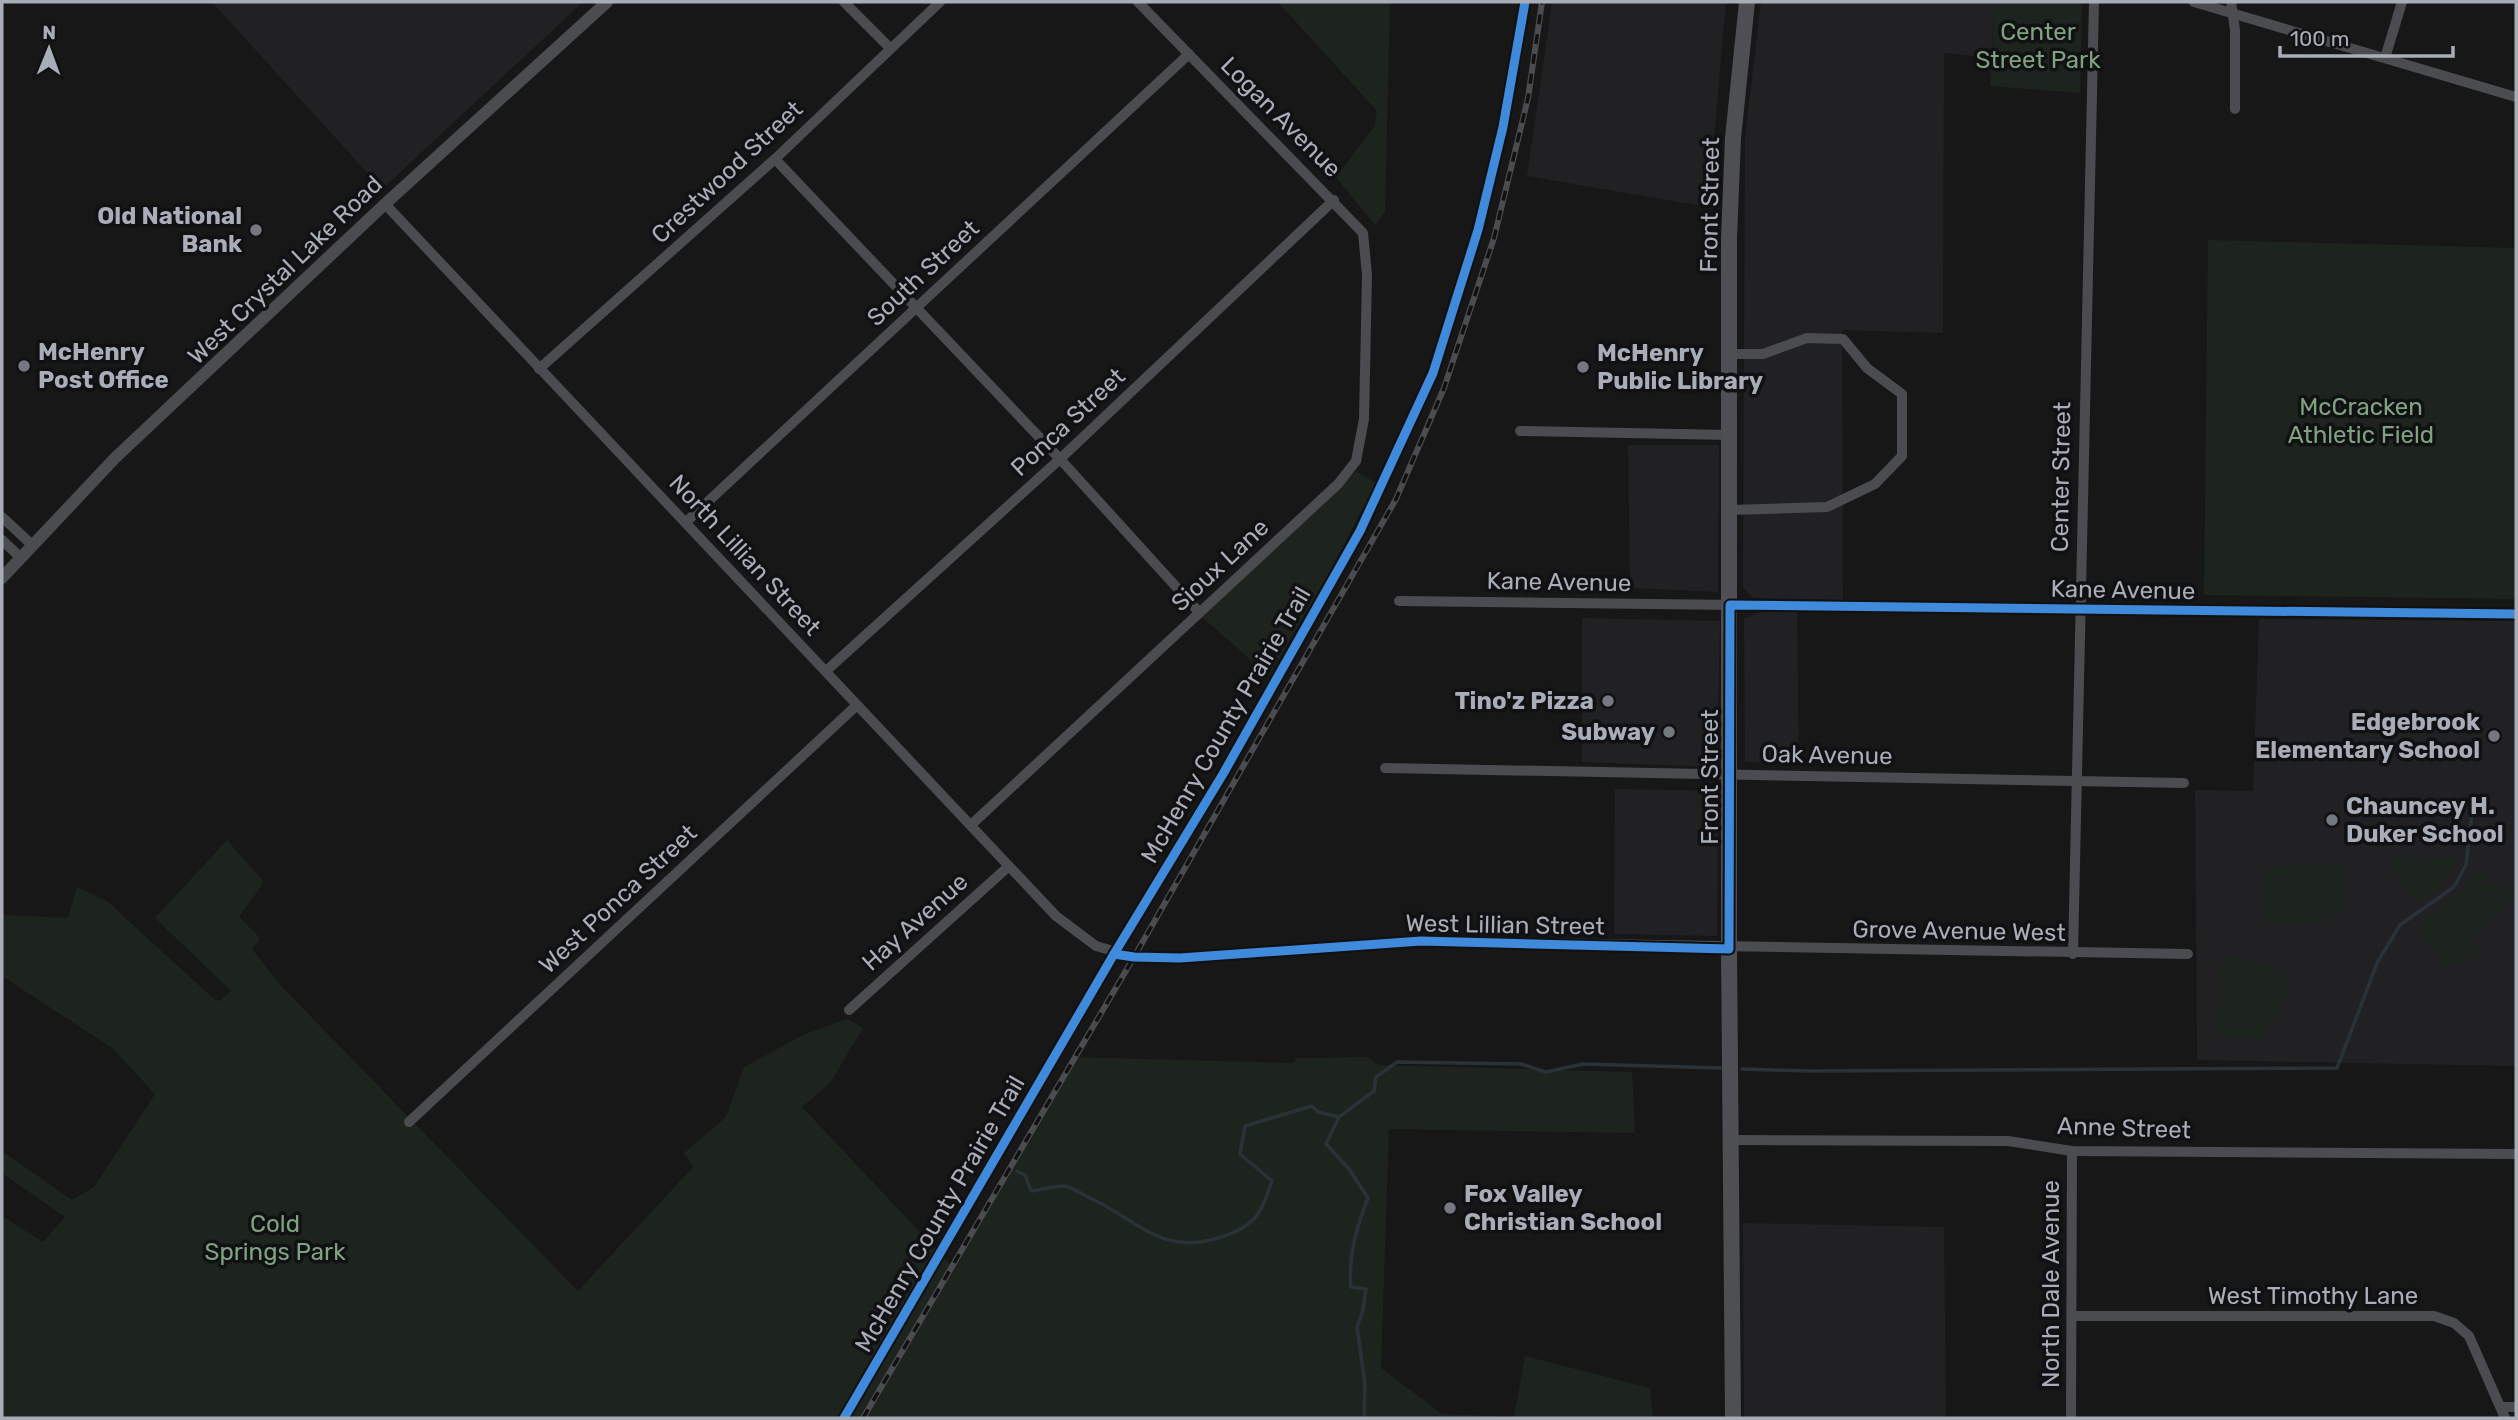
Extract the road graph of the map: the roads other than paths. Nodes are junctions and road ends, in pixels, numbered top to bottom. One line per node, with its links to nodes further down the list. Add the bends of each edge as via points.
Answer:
1 (605, 2): 18 (street, West Crystal Lake Road)
2 (844, 2): 11 (street)
3 (940, 2): 11 (street, Crestwood Street)
4 (1138, 2): 12 (street, Logan Avenue)
5 (1746, 2): 21 (main road, Front Street, via 1733,138)
6 (2094, 2): 35 (street, Center Street)
7 (2194, 2): 10 (street)
8 (2231, 2): 10 (street)
9 (2402, 2): 13 (street)
10 (2233, 13): 13 (street); 15 (street)
11 (889, 47): 16 (street, Crestwood Street)
12 (1189, 54): 17 (street, Logan Avenue); 20 (street, South Street)
13 (2385, 58): 14 (street)
14 (2516, 97)
15 (2235, 109)
16 (775, 159): 20 (street); 22 (street, Crestwood Street)
17 (1334, 200): 19 (street, Logan Avenue, via 1363,233); 25 (street, Ponca Street)
18 (385, 204): 22 (street, North Lillian Street); 30 (street, West Crystal Lake Road, via 115,458)
19 (1367, 275): 36 (street, Sioux Lane, via 1364,419 1356,461 1338,484)
20 (915, 307): 25 (street); 28 (street, South Street)
21 (1731, 354): 24 (main road, Front Street); 26 (street, via 1763,354 1807,338 1843,340 1867,368 1902,394 1902,456 1875,484 1826,507)
22 (540, 369): 28 (street, North Lillian Street)
23 (1520, 431): 24 (street)
24 (1730, 435): 26 (main road, Front Street)
25 (1060, 459): 36 (street); 38 (street, Ponca Street)
26 (1730, 510): 34 (main road, Front Street)
27 (2, 517): 30 (street)
28 (686, 522): 38 (street, North Lillian Street)
29 (2, 540): 31 (street)
30 (31, 544): 31 (street, West Crystal Lake Road)
31 (20, 557): 32 (street, West Crystal Lake Road)
32 (2, 578)
33 (1399, 601): 34 (street, Kane Avenue)
34 (1730, 605): 35 (street, Kane Avenue); 41 (main road, Front Street)
35 (2079, 609): 37 (street, Kane Avenue); 42 (street, Center Street)
36 (1199, 612): 44 (street, Sioux Lane)
37 (2516, 614)
38 (826, 671): 39 (street, North Lillian Street)
39 (856, 706): 44 (street, North Lillian Street); 51 (street, West Ponca Street)
40 (1385, 768): 41 (street, Oak Avenue)
41 (1729, 774): 42 (street, Oak Avenue); 47 (main road, Front Street)
42 (2077, 782): 43 (street, Oak Avenue); 48 (street, Center Street)
43 (2184, 783)
44 (972, 824): 45 (street, North Lillian Street)
45 (1009, 866): 46 (street, North Lillian Street); 50 (street, Hay Avenue)
46 (1077, 933): 47 (street, West Lillian Street, via 1114,954 1134,957 1421,942)
47 (1728, 948): 48 (street, Grove Avenue West); 52 (main road, Front Street)
48 (2073, 954): 49 (street, Grove Avenue West)
49 (2188, 954)
50 (849, 1010)
51 (410, 1122)
52 (1731, 1140): 53 (street, Anne Street, via 2008,1141); 58 (main road, Front Street)
53 (2072, 1151): 54 (street, Anne Street); 55 (street, North Dale Avenue)
54 (2516, 1154)
55 (2073, 1316): 56 (street, West Timothy Lane, via 2434,1316 2454,1323 2469,1336); 59 (street, North Dale Avenue)
56 (2502, 1407): 57 (street); 60 (street, West Timothy Lane)
57 (2516, 1407)
58 (1733, 1418)
59 (2071, 1418)
60 (2505, 1418)

